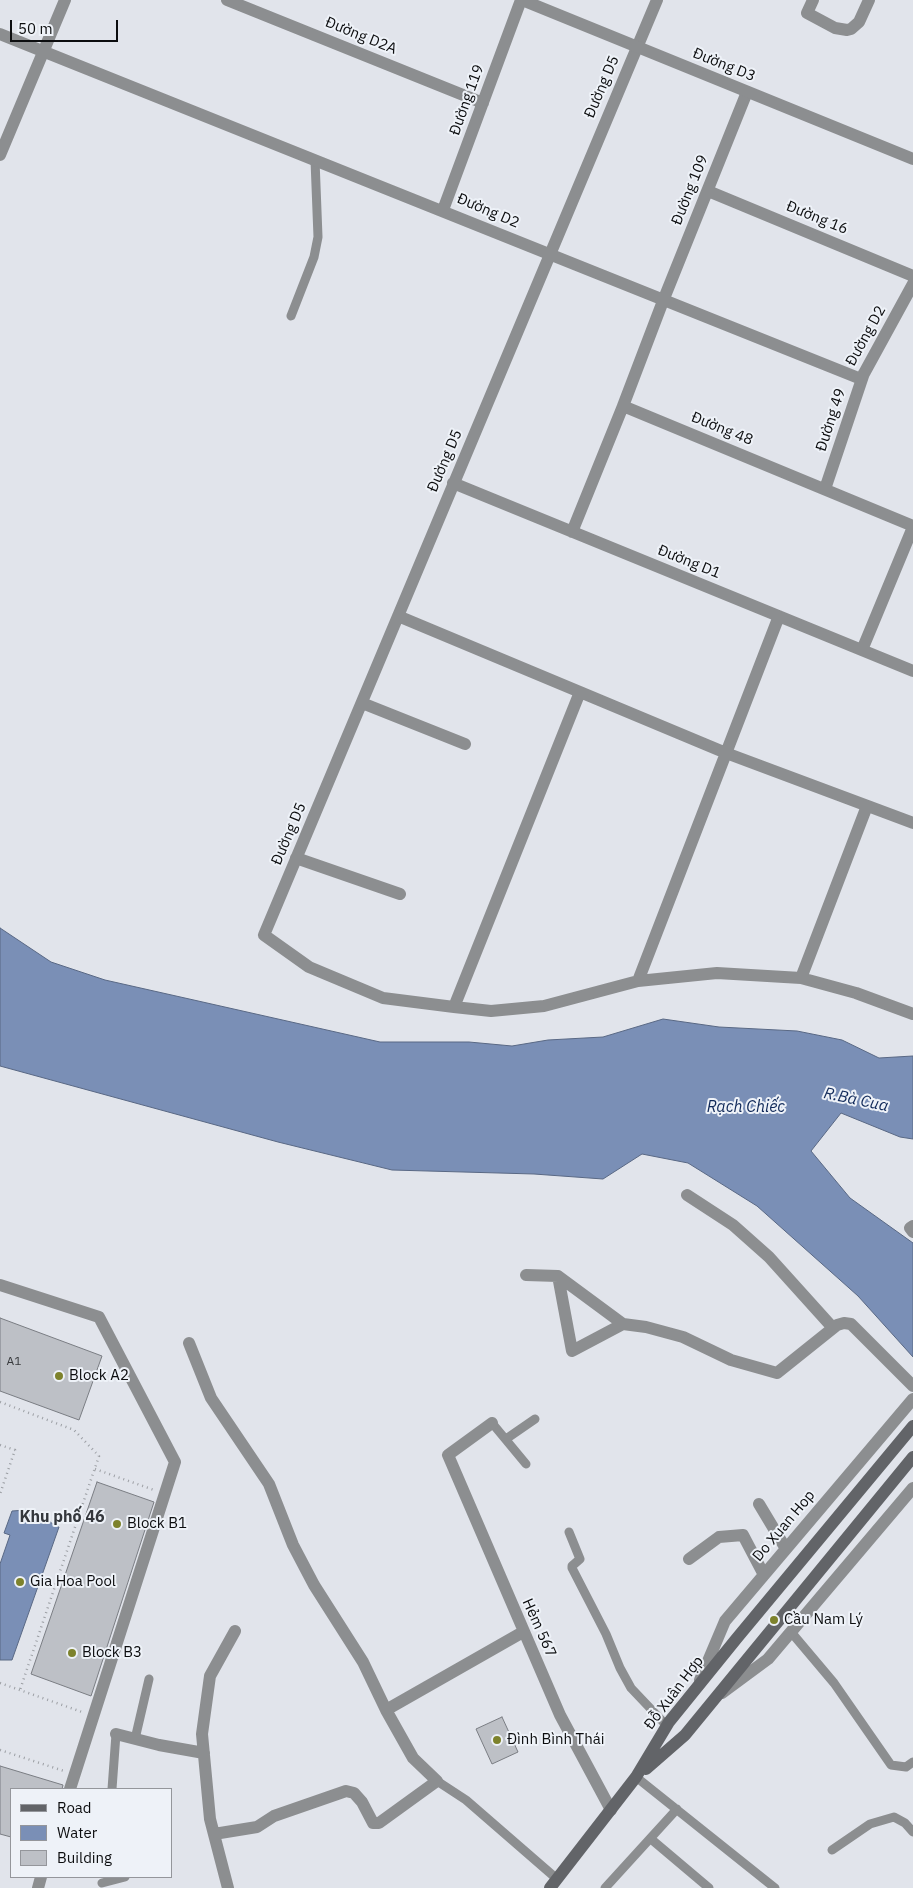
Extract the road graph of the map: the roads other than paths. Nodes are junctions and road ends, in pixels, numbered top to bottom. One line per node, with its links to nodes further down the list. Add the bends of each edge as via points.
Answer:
1 (65, 0): 9 (street)
2 (227, 0): 11 (street, Đường D2A)
3 (522, 0): 8 (street, Đường D3); 11 (street, Đường 119)
4 (657, 0): 8 (street, Đường D5)
5 (814, 0): 6 (street, via 808,13 835,28 847,30 859,22)
6 (870, 0)
7 (0, 34): 9 (street, Đường D2)
8 (636, 48): 10 (street, Đường D3); 17 (street, Đường D5)
9 (43, 52): 12 (street); 14 (street, Đường D2)
10 (747, 92): 13 (street, Đường D3); 15 (street, Đường 109)
11 (483, 103): 16 (street, Đường 119)
12 (0, 155)
13 (913, 159)
14 (315, 160): 16 (street, Đường D2); 21 (lane, via 318,237 314,257)
15 (708, 191): 18 (street, Đường 16); 20 (street, Đường 109)
16 (443, 210): 17 (street, Đường D2)
17 (549, 255): 20 (street, Đường D2); 24 (street, Đường D5)
18 (913, 276)
19 (913, 284): 22 (street, Đường 49)
20 (663, 300): 22 (street, Đường D2); 23 (street)
21 (291, 316)
22 (861, 379): 25 (street, Đường 49)
23 (623, 406): 25 (street, Đường 48); 27 (street)
24 (454, 483): 27 (street, Đường D1); 28 (street, Đường D5)
25 (825, 489): 26 (street, Đường 48)
26 (913, 526): 30 (street)
27 (572, 532): 29 (street, Đường D1)
28 (398, 616): 32 (street); 33 (street, Đường D5)
29 (779, 616): 30 (street, Đường D1); 35 (street)
30 (862, 650): 31 (street, Đường D1)
31 (913, 671)
32 (580, 692): 35 (street); 42 (street)
33 (362, 703): 34 (street); 38 (street, Đường D5)
34 (465, 744)
35 (726, 753): 36 (street); 41 (street)
36 (867, 806): 37 (street); 40 (street)
37 (913, 823)
38 (296, 858): 39 (street); 42 (street, Đường D5, via 264,935 309,967 383,998)
39 (400, 894)
40 (802, 978): 41 (street, via 717,973); 43 (street)
41 (638, 981): 42 (street, via 544,1006 491,1011)
42 (454, 1007)
43 (913, 1014)
44 (687, 1195): 51 (street, via 733,1225 769,1257)
45 (913, 1226): 46 (street, via 910,1228)
46 (913, 1232)
47 (526, 1275): 48 (street)
48 (558, 1276): 50 (street); 50 (street, via 572,1351)
49 (0, 1285): 81 (street, via 99,1317 175,1462)
50 (623, 1324): 51 (street, via 683,1337 731,1360 777,1373)
51 (833, 1328): 53 (street, via 851,1324)
52 (189, 1344): 73 (street, via 211,1398 269,1484 293,1545 314,1585 364,1662)
53 (913, 1386)
54 (913, 1399): 64 (street, Do Xuan Hop)
55 (535, 1419): 58 (lane)
56 (492, 1423): 58 (lane); 68 (street, Hẻm 567, via 448,1455)
57 (913, 1426): 71 (main road, Đỗ Xuân Hợp)
58 (506, 1439): 60 (lane)
59 (913, 1457): 72 (main road, Đỗ Xuân Hợp)
60 (526, 1464)
61 (913, 1488): 69 (street)
62 (759, 1504): 64 (street)
63 (569, 1532): 74 (lane, via 580,1559 572,1568 620,1668 631,1688)
64 (786, 1549): 66 (street, Do Xuan Hop)
65 (689, 1559): 66 (street, via 719,1538 743,1535)
66 (764, 1575): 71 (street, Do Xuan Hop, via 725,1621)
67 (234, 1631): 77 (street, via 210,1676 202,1734)
68 (523, 1632): 73 (street); 84 (street, Hẻm 567, via 560,1715)
69 (791, 1632): 72 (street, via 768,1659); 78 (lane, via 834,1682 891,1765 906,1767)
70 (149, 1679): 76 (lane)
71 (698, 1686): 74 (main road, Đỗ Xuân Hợp)
72 (714, 1698): 79 (main road, Đỗ Xuân Hợp, via 685,1735)
73 (386, 1710): 80 (street, via 412,1758)
74 (667, 1726): 79 (main road, Đỗ Xuân Hợp)
75 (116, 1734): 76 (street); 82 (lane)
76 (135, 1738): 77 (street)
77 (204, 1753): 86 (street)
78 (913, 1762)
79 (636, 1777): 83 (lane); 84 (main road)
80 (437, 1782): 86 (street, via 379,1824 373,1823 354,1793 346,1791 274,1816 257,1828); 91 (lane, via 466,1800)
81 (70, 1788)
82 (112, 1788)
83 (677, 1809): 87 (lane); 95 (lane)
84 (611, 1810): 91 (main road)
85 (913, 1832): 88 (lane, via 894,1817 870,1824)
86 (214, 1834): 92 (street)
87 (651, 1839): 93 (lane); 94 (lane)
88 (832, 1850)
89 (121, 1878): 90 (lane)
90 (102, 1883)
91 (553, 1883)
92 (228, 1888)
93 (605, 1888)
94 (709, 1888)
95 (775, 1888)

